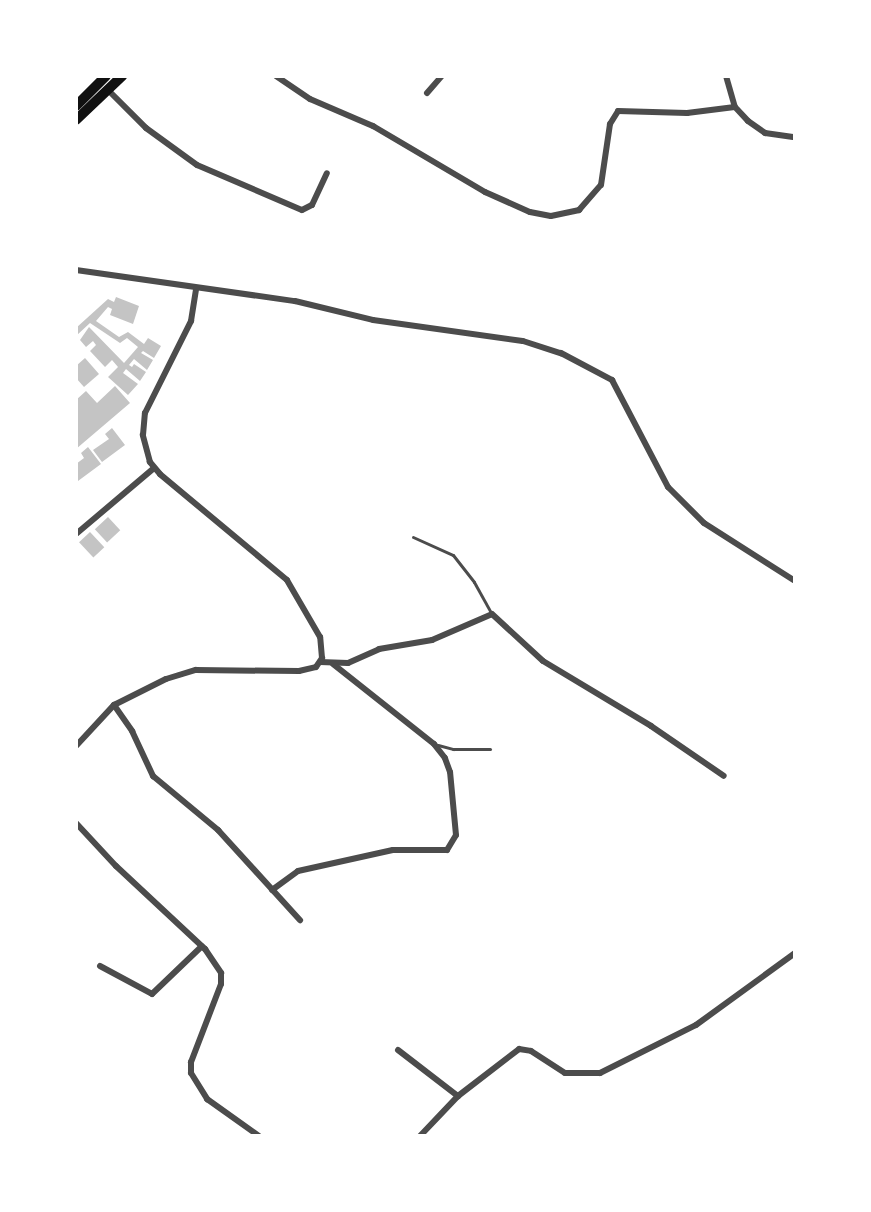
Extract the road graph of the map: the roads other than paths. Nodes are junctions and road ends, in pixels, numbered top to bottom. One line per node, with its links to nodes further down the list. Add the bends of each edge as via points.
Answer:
1 (106, 76): 8 (highway)
2 (122, 76): 6 (highway)
3 (276, 76): 9 (street, via 485,192 551,216 579,210 601,185 610,124 618,111 687,113)
4 (442, 76): 7 (street)
5 (726, 76): 9 (street)
6 (108, 90): 10 (highway); 12 (street, via 146,128 197,165 302,210 312,205)
7 (427, 93)
8 (76, 106)
9 (735, 107): 11 (street, via 765,133)
10 (76, 120)
11 (795, 137)
12 (327, 173)
13 (76, 270): 14 (street)
14 (196, 288): 15 (street, via 191,321 142,425); 18 (street, via 523,341 606,374 668,487 704,523)
15 (154, 468): 16 (street); 20 (street, via 287,580 320,637)
16 (76, 534)
17 (413, 537): 19 (lane, via 453,555)
18 (795, 581)
19 (492, 614): 21 (street, via 432,640); 26 (street, via 543,661)
20 (320, 662): 21 (street); 22 (street, via 299,671 196,670)
21 (333, 664): 23 (street)
22 (114, 705): 24 (street); 28 (street, via 153,776 218,830)
23 (434, 744): 25 (lane); 28 (street, via 450,772 456,835 447,850 393,850 298,871)
24 (76, 746)
25 (490, 749)
26 (724, 776)
27 (76, 823): 30 (street)
28 (272, 890): 29 (street)
29 (300, 920)
30 (202, 946): 32 (street, via 152,994); 35 (street, via 221,973 221,984 191,1073 207,1099)
31 (795, 953): 34 (street, via 696,1025 600,1073 565,1073 519,1049)
32 (100, 966)
33 (398, 1050): 34 (street)
34 (458, 1096): 36 (street)
35 (259, 1136)
36 (420, 1136)

